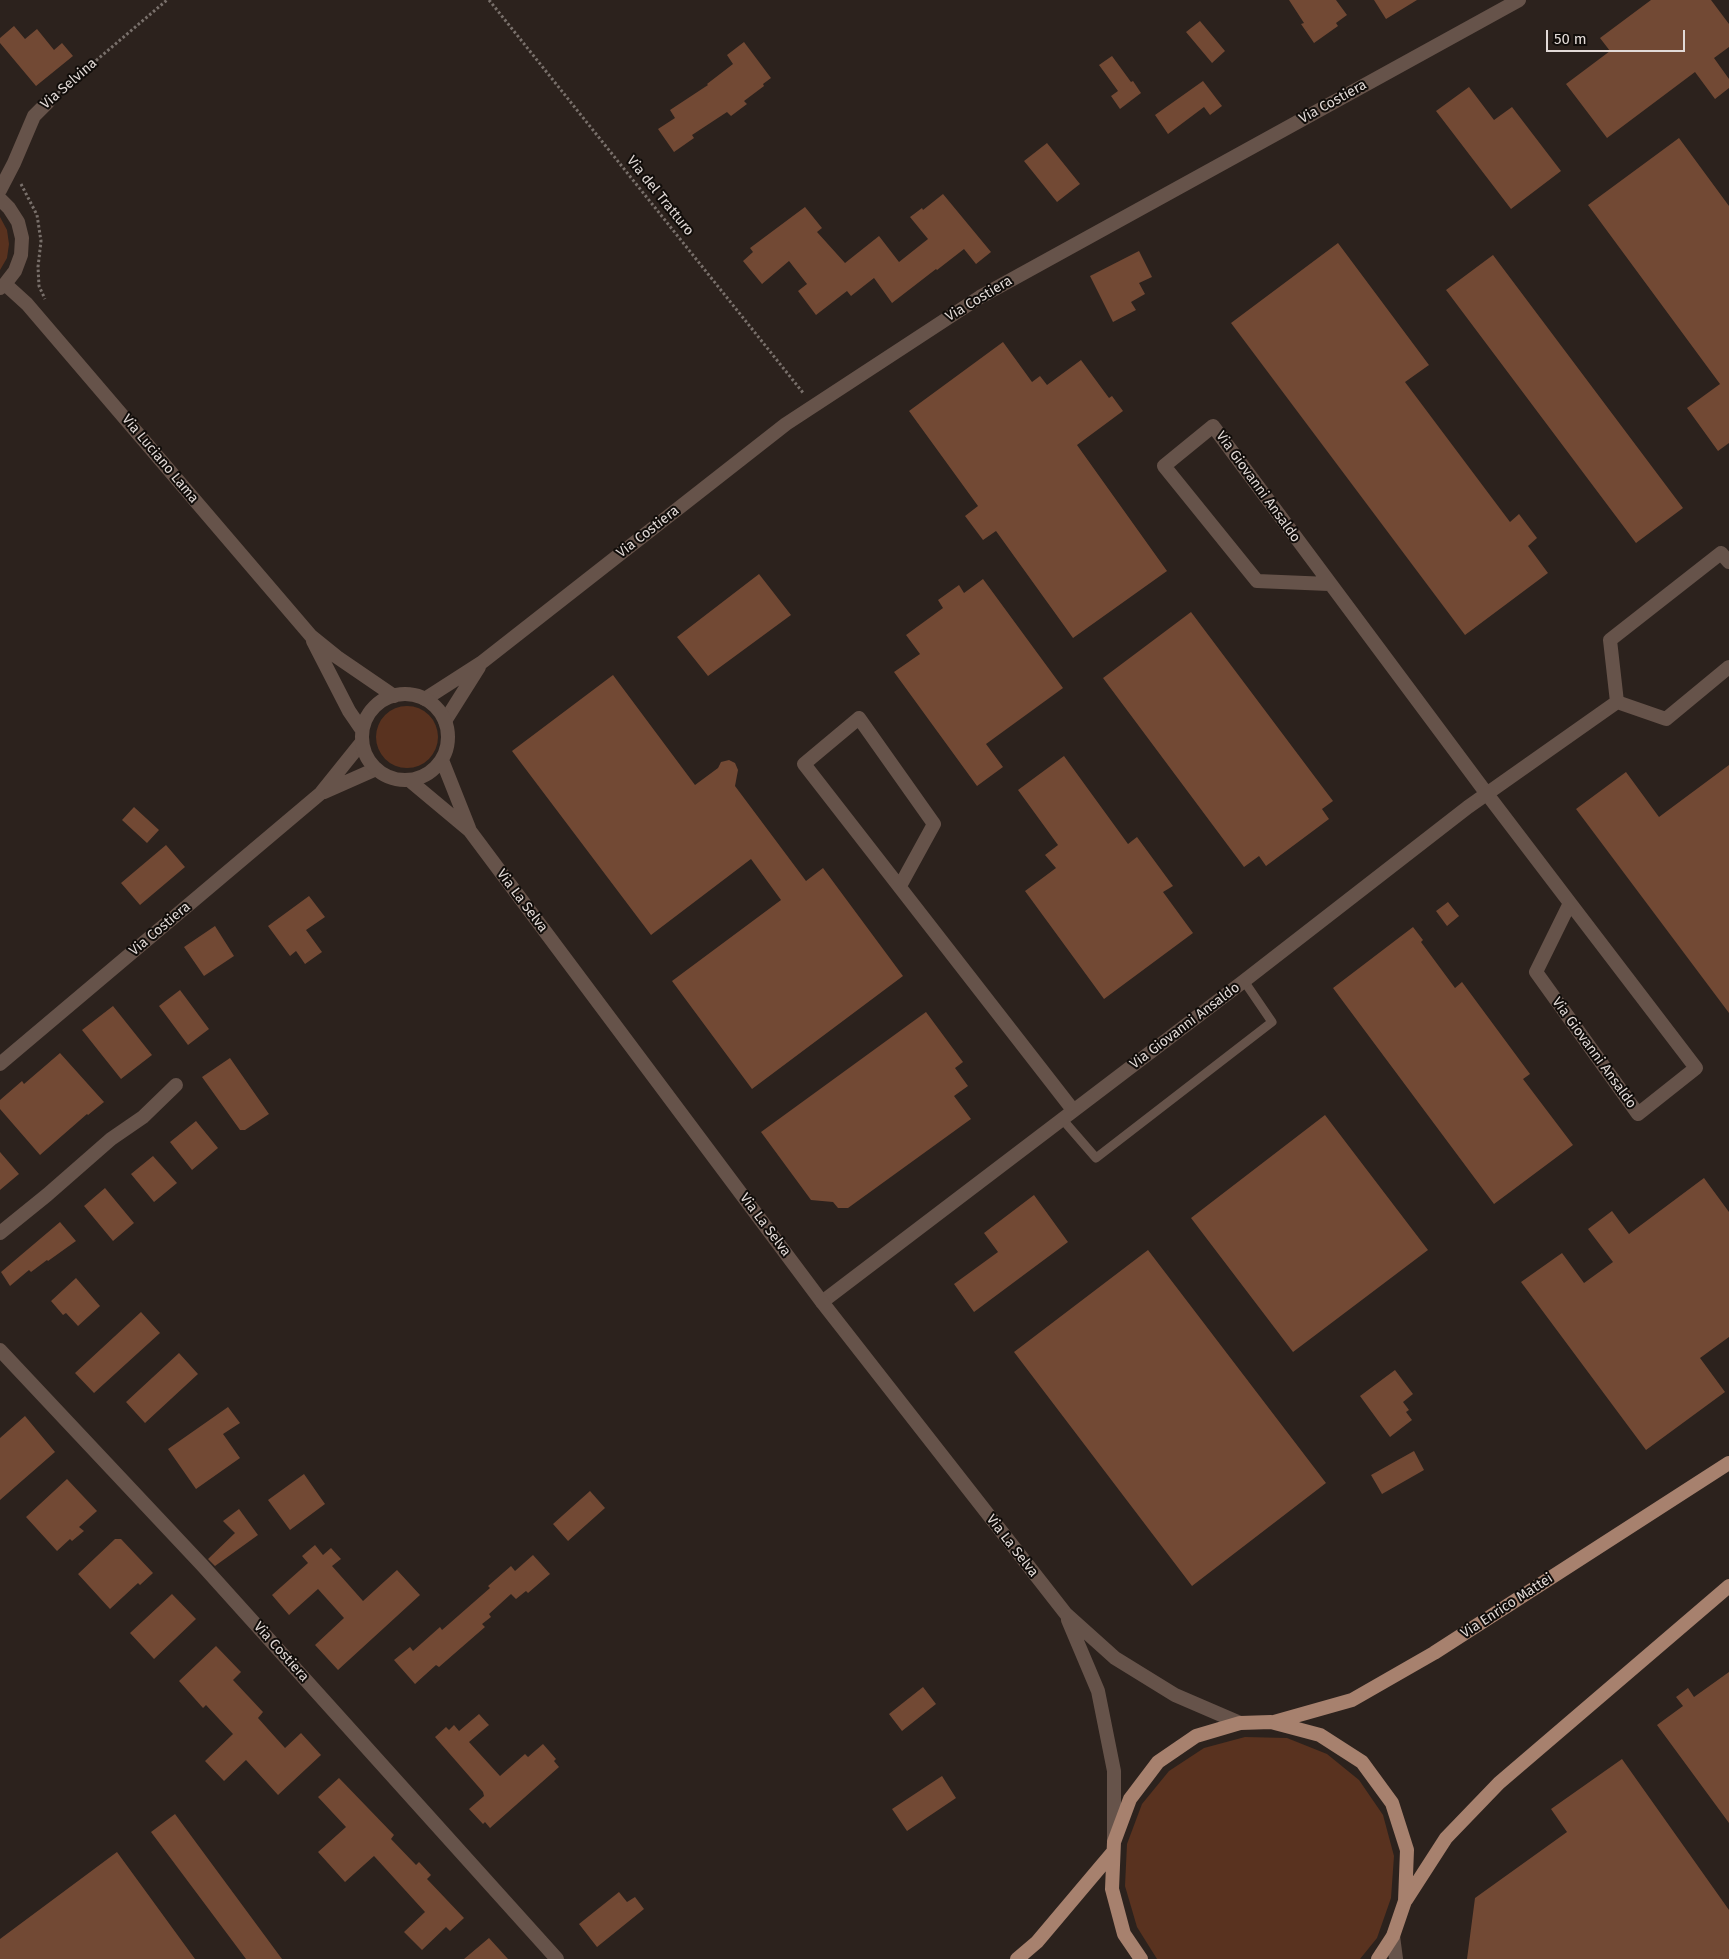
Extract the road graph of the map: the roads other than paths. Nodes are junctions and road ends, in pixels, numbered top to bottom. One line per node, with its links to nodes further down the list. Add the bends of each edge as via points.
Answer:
1 (1519, 0): 9 (street, Via Costiera, via 980,297 786,424)
2 (48, 102): 3 (street, Via Selvina, via 34,116)
3 (0, 190)
4 (0, 199): 5 (street, Via Luciano Lama, via 18,222 22,238 21,255 15,271)
5 (3, 286): 8 (street, Via Luciano Lama, via 33,311)
6 (1729, 562): 13 (street, via 1721,553 1610,640)
7 (1329, 584): 7 (street, Via Giovanni Ansaldo, via 1257,581 1164,466 1213,426); 20 (street, Via Giovanni Ansaldo)
8 (311, 636): 11 (street, Via Luciano Lama); 15 (street, Via Luciano Lama)
9 (481, 663): 12 (street, Via Costiera); 14 (street, Via Costiera)
10 (1729, 668): 13 (street, via 1666,719)
11 (394, 696): 12 (street, via 410,695); 15 (street, via 373,708 366,718)
12 (425, 699): 14 (street)
13 (1617, 702): 20 (street, Via Giovanni Ansaldo)
14 (445, 721): 16 (street, via 447,747)
15 (362, 736): 17 (street, via 364,752); 19 (street, Via Costiera)
16 (442, 760): 18 (street, via 434,770); 21 (street, Via La Selva)
17 (376, 770): 18 (street, via 397,780); 19 (street, Via Costiera)
18 (409, 780): 21 (street, Via La Selva)
19 (321, 793): 25 (street, Via Costiera)
20 (1487, 794): 23 (street, Via Giovanni Ansaldo); 24 (street, Via Giovanni Ansaldo)
21 (470, 832): 29 (street, Via La Selva)
22 (900, 886): 22 (street, via 804,764 858,718 934,824); 27 (street)
23 (1570, 903): 23 (street, Via Giovanni Ansaldo, via 1536,972 1638,1114 1696,1068)
24 (1244, 981): 27 (street, Via Giovanni Ansaldo); 27 (lane, via 1272,1022 1096,1158)
25 (0, 1064)
26 (176, 1085): 28 (street, via 142,1117 111,1139)
27 (1068, 1115): 29 (street, Via Giovanni Ansaldo)
28 (0, 1233)
29 (822, 1302): 33 (street, Via La Selva)
30 (0, 1350): 39 (street, Via Costiera, via 203,1566)
31 (1729, 1463): 34 (main road, Via Enrico Mattei, via 1434,1653 1352,1700)
32 (1729, 1586): 37 (main road, via 1499,1783 1446,1838)
33 (1066, 1614): 35 (street, Via La Selva, via 1115,1658 1175,1695); 36 (street, Via La Selva, via 1098,1691 1114,1771)
34 (1271, 1722): 35 (main road); 37 (main road, via 1320,1735 1362,1762 1392,1802 1407,1850)
35 (1240, 1723): 36 (main road, via 1196,1736 1158,1762 1130,1799)
36 (1114, 1847): 40 (main road, via 1037,1942); 41 (main road, via 1112,1888 1124,1934)
37 (1405, 1901): 38 (main road)
38 (1393, 1936): 42 (main road); 43 (street)
39 (557, 1959)
40 (1018, 1959)
41 (1141, 1959)
42 (1378, 1959)
43 (1396, 1959)

